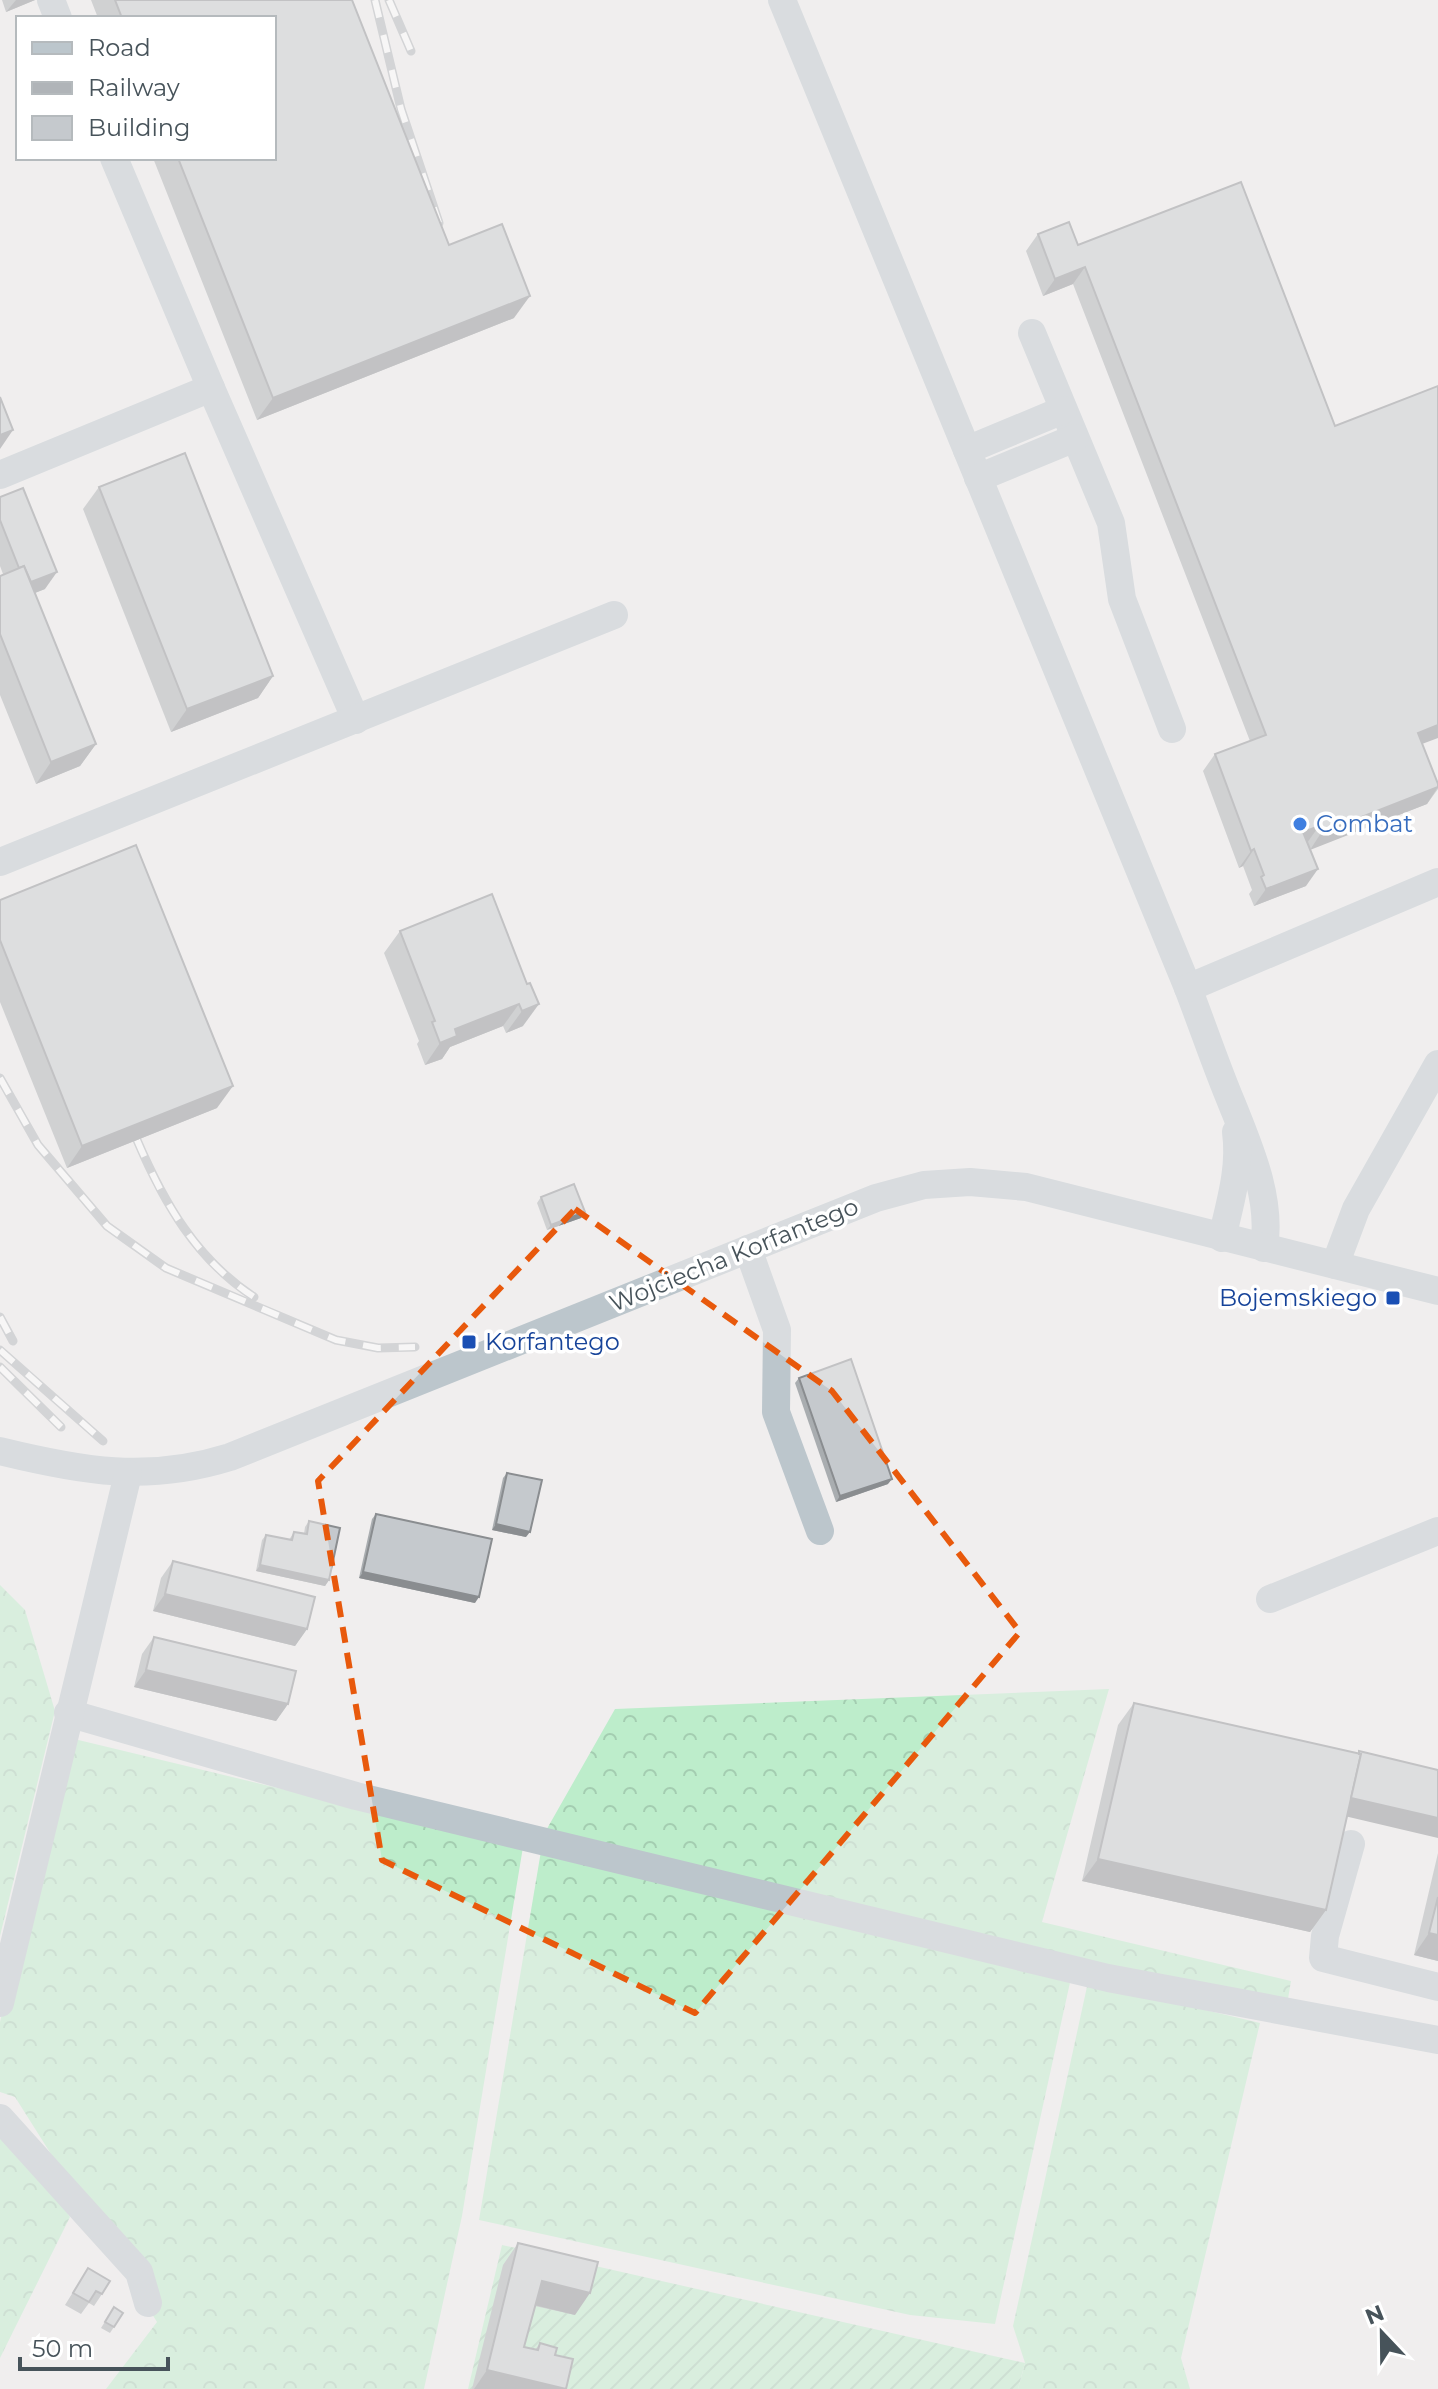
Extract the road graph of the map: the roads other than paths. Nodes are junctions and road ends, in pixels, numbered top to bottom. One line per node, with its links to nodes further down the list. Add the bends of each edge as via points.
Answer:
1 (782, 0): 7 (street)
2 (115, 160): 4 (street)
3 (1032, 333): 5 (street)
4 (211, 388): 8 (street); 11 (street)
5 (1063, 410): 6 (street); 7 (street)
6 (1075, 438): 9 (street); 12 (street, via 1111,523 1122,599)
7 (967, 450): 9 (street)
8 (0, 475)
9 (978, 478): 15 (street)
10 (614, 615): 11 (street)
11 (356, 720): 13 (street)
12 (1172, 729)
13 (0, 862)
14 (1438, 882): 15 (street)
15 (1188, 988): 17 (street)
16 (1438, 1064): 21 (street, via 1356,1209)
17 (1232, 1104): 18 (street, via 1238,1148); 19 (street, via 1263,1200)
18 (1222, 1238): 19 (street, Wojciecha Korfantego); 20 (street, Wojciecha Korfantego, via 1026,1187 970,1182 924,1185 876,1198)
19 (1264, 1248): 21 (street, Wojciecha Korfantego)
20 (748, 1249): 24 (street, Wojciecha Korfantego, via 230,1457 201,1466); 25 (street, via 777,1330 776,1412)
21 (1335, 1265): 22 (street, Wojciecha Korfantego)
22 (1438, 1291)
23 (0, 1451): 24 (street, Wojciecha Korfantego)
24 (128, 1474): 28 (street)
25 (820, 1531)
26 (1438, 1531): 27 (street)
27 (1270, 1599)
28 (68, 1713): 31 (street); 32 (street, via 356,1796 1108,1978)
29 (1351, 1844): 30 (street, via 1323,1958)
30 (1438, 1987)
31 (0, 2003)
32 (1438, 2040)
33 (0, 2118): 34 (street, via 139,2272)
34 (148, 2303)

